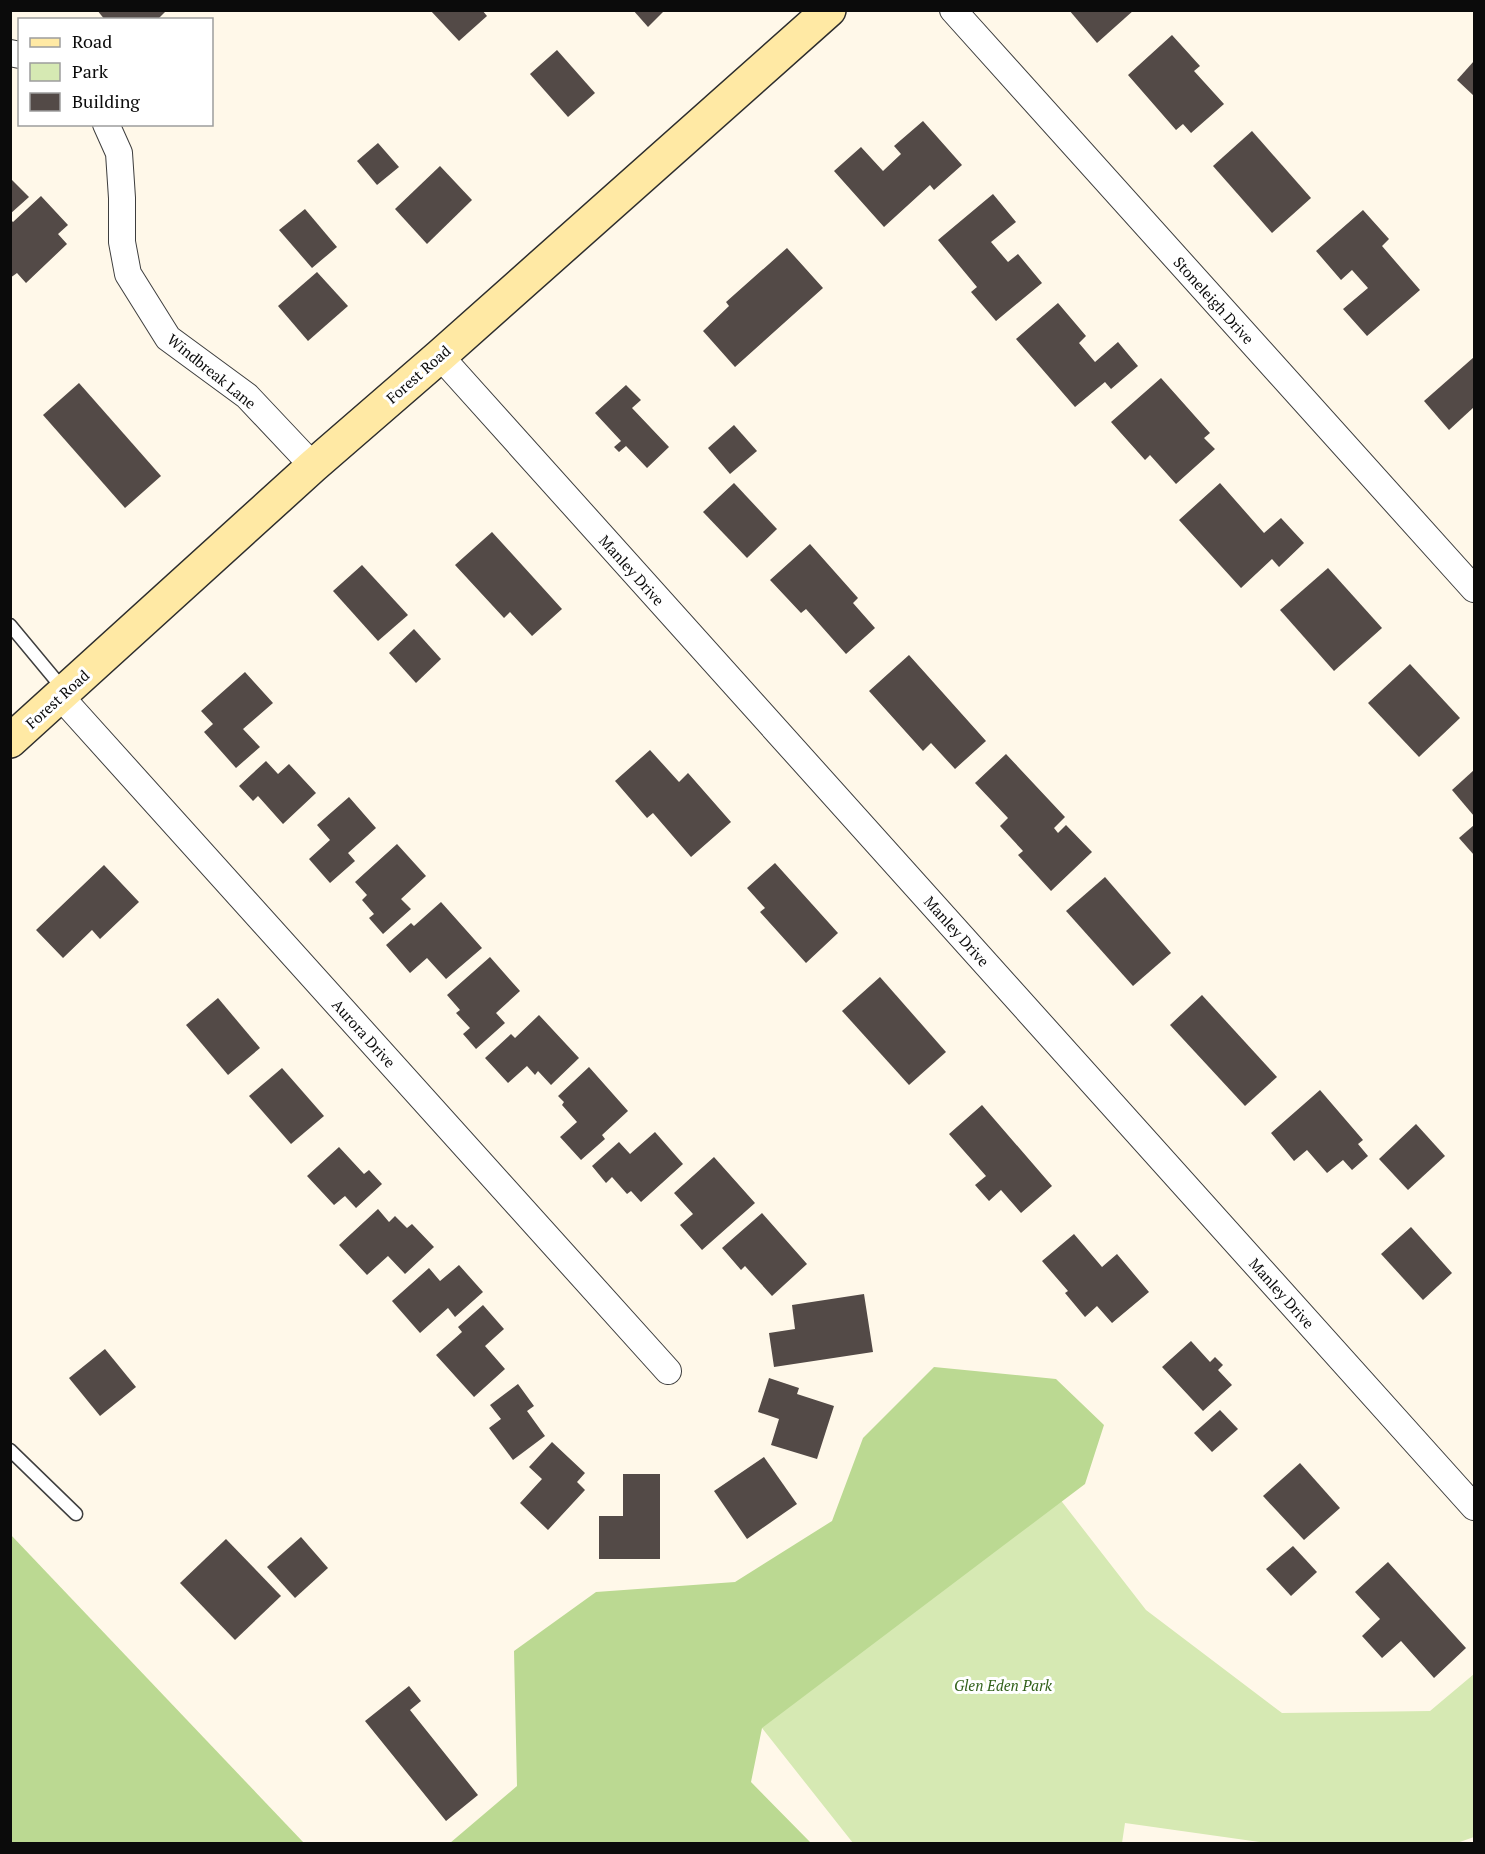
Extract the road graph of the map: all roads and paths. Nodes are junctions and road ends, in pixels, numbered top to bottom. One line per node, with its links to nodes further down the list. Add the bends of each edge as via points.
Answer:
1 (830, 10): 4 (street, Forest Road)
2 (952, 10): 6 (street, Stoneleigh Drive)
3 (107, 126): 5 (street, Windbreak Lane, via 119,153 122,242 128,274 168,338 247,396)
4 (440, 356): 5 (street, Forest Road); 12 (street, Manley Drive)
5 (313, 466): 8 (street, Forest Road)
6 (1474, 588)
7 (10, 625): 8 (lane)
8 (63, 693): 9 (street, Forest Road); 10 (street, Aurora Drive)
9 (10, 741)
10 (668, 1371)
11 (10, 1450): 13 (lane)
12 (1474, 1507)
13 (75, 1514)

